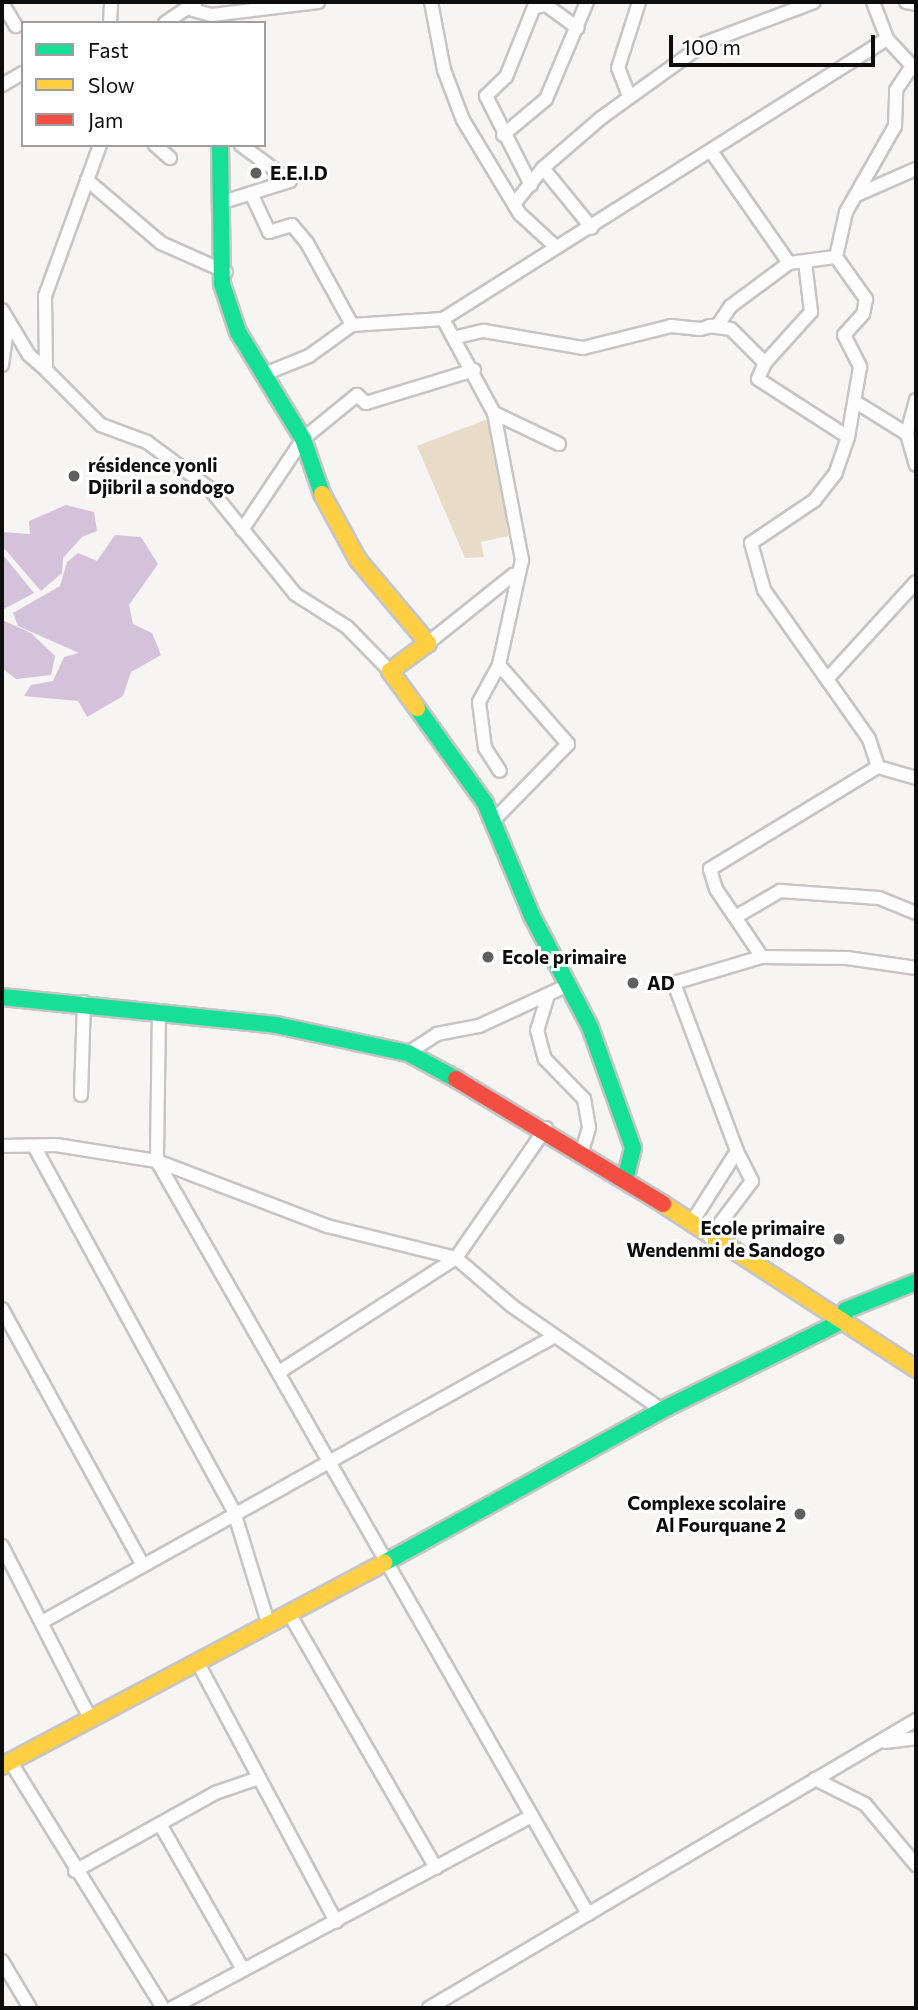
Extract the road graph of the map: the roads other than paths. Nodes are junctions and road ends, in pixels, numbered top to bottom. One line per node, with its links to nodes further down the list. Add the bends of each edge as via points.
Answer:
1 (111, 2): 12 (street)
2 (318, 2): 11 (street)
3 (430, 2): 35 (street, via 456,104)
4 (587, 2): 15 (street)
5 (639, 2): 20 (street, via 618,68)
6 (814, 2): 20 (street, via 705,43)
7 (873, 2): 16 (street)
8 (906, 2): 10 (street)
9 (2, 3): 14 (street)
10 (916, 4)
11 (200, 12): 13 (street)
12 (110, 21)
13 (171, 21)
14 (16, 26)
15 (578, 28): 21 (street, via 546,99); 21 (street, via 547,5 530,10 506,77 486,96)
16 (887, 39): 17 (street); 26 (street)
17 (914, 68): 33 (street, via 896,90 895,126)
18 (21, 74): 19 (street)
19 (2, 85)
20 (629, 96): 28 (street)
21 (503, 135): 31 (street)
22 (99, 147): 30 (street)
23 (157, 147): 27 (street)
24 (220, 147): 34 (street)
25 (244, 147): 32 (street, via 290,181)
26 (713, 154): 36 (street, via 703,153); 40 (street)
27 (170, 158)
28 (543, 167): 31 (street); 36 (street)
29 (916, 169): 33 (street)
30 (87, 180): 41 (street, via 161,243); 49 (street, via 45,296)
31 (531, 185): 35 (street)
32 (251, 193): 34 (street); 44 (street, via 269,232 292,225 307,243)
33 (859, 194): 38 (street, via 846,212)
34 (223, 202): 41 (street)
35 (514, 204): 37 (street)
36 (592, 228): 37 (street)
37 (556, 247): 43 (street)
38 (836, 257): 39 (street); 53 (street, via 866,299 863,314 844,335 859,359)
39 (805, 262): 40 (street); 47 (street, via 811,312)
40 (789, 263): 45 (street)
41 (226, 272): 51 (street, via 226,299)
42 (3, 314): 48 (street, via 10,344); 49 (street)
43 (443, 319): 44 (street); 46 (street)
44 (352, 325): 51 (street, via 309,356)
45 (709, 326): 46 (street, via 671,326 583,348 484,331); 47 (street, via 731,329)
46 (457, 337): 50 (street)
47 (765, 363): 56 (street, via 758,379)
48 (2, 365)
49 (46, 370): 60 (street, via 100,425 147,442 209,488)
50 (474, 370): 54 (street); 57 (street, via 366,403 357,395)
51 (262, 375): 57 (street)
52 (916, 400): 55 (street)
53 (859, 404): 55 (street); 56 (street)
54 (494, 413): 58 (street); 61 (street, via 522,560)
55 (906, 434): 59 (street)
56 (848, 437): 66 (street, via 835,474 815,500 751,542 764,590)
57 (303, 439): 60 (street); 63 (street, via 314,480 358,560)
58 (559, 444)
59 (916, 465)
60 (242, 530): 65 (street, via 295,594 347,627)
61 (513, 575): 63 (street); 64 (street)
62 (916, 582): 66 (street)
63 (428, 643): 65 (street)
64 (499, 665): 68 (street, via 480,702 480,717 485,748); 70 (street, via 568,744)
65 (390, 671): 70 (street)
66 (828, 677): 67 (street, via 869,739)
67 (878, 767): 69 (street); 72 (street, via 710,869 716,889)
68 (500, 771)
69 (916, 778)
70 (492, 822): 75 (street)
71 (916, 913): 72 (street, via 879,898 780,891)
72 (738, 915): 73 (street)
73 (762, 957): 74 (street, via 847,958); 86 (street, via 674,983)
74 (916, 968)
75 (566, 986): 76 (street); 88 (street, via 612,1074 617,1116 633,1148)
76 (548, 995): 80 (street, via 479,1026 437,1034); 85 (street, via 537,1030 545,1059 584,1098 589,1128)
77 (2, 997): 78 (street)
78 (84, 1002): 79 (street); 81 (street)
79 (159, 1011): 80 (street, via 276,1025); 87 (street)
80 (408, 1053): 82 (street)
81 (81, 1095)
82 (546, 1128): 85 (street); 91 (street)
83 (2, 1146): 84 (street)
84 (34, 1146): 87 (street); 100 (street)
85 (582, 1151): 88 (street)
86 (737, 1151): 89 (street); 90 (street, via 752,1181)
87 (157, 1161): 91 (street, via 327,1226); 97 (street)
88 (625, 1179): 89 (street)
89 (692, 1222): 90 (street)
90 (712, 1234): 94 (street)
91 (456, 1258): 95 (street); 97 (street)
92 (916, 1282): 94 (street, via 846,1310)
93 (2, 1309): 103 (street)
94 (844, 1320): 96 (street); 98 (street)
95 (555, 1336): 98 (street); 99 (street)
96 (916, 1369)
97 (282, 1370): 99 (street)
98 (662, 1410): 102 (street)
99 (328, 1461): 100 (street); 102 (street)
100 (234, 1512): 103 (street); 106 (street)
101 (2, 1546): 105 (street)
102 (383, 1560): 104 (street); 115 (street)
103 (143, 1565): 105 (street)
104 (290, 1615): 106 (street); 118 (street)
105 (42, 1622): 108 (street)
106 (269, 1626): 107 (street)
107 (199, 1665): 108 (street); 113 (street)
108 (90, 1718): 112 (street)
109 (916, 1720): 111 (street)
110 (916, 1738): 111 (street)
111 (877, 1744): 114 (street)
112 (6, 1763): 119 (street)
113 (256, 1779): 116 (street); 121 (street)
114 (815, 1779): 117 (street, via 865,1804); 120 (street)
115 (532, 1816): 118 (street); 120 (street)
116 (159, 1824): 119 (street); 123 (street)
117 (916, 1865)
118 (436, 1868): 121 (street)
119 (75, 1871): 125 (street)
120 (588, 1914): 127 (street)
121 (336, 1922): 123 (street)
122 (2, 1961): 124 (street)
123 (242, 1968): 126 (street)
124 (30, 2008)
125 (163, 2008)
126 (172, 2008)
127 (429, 2008)

